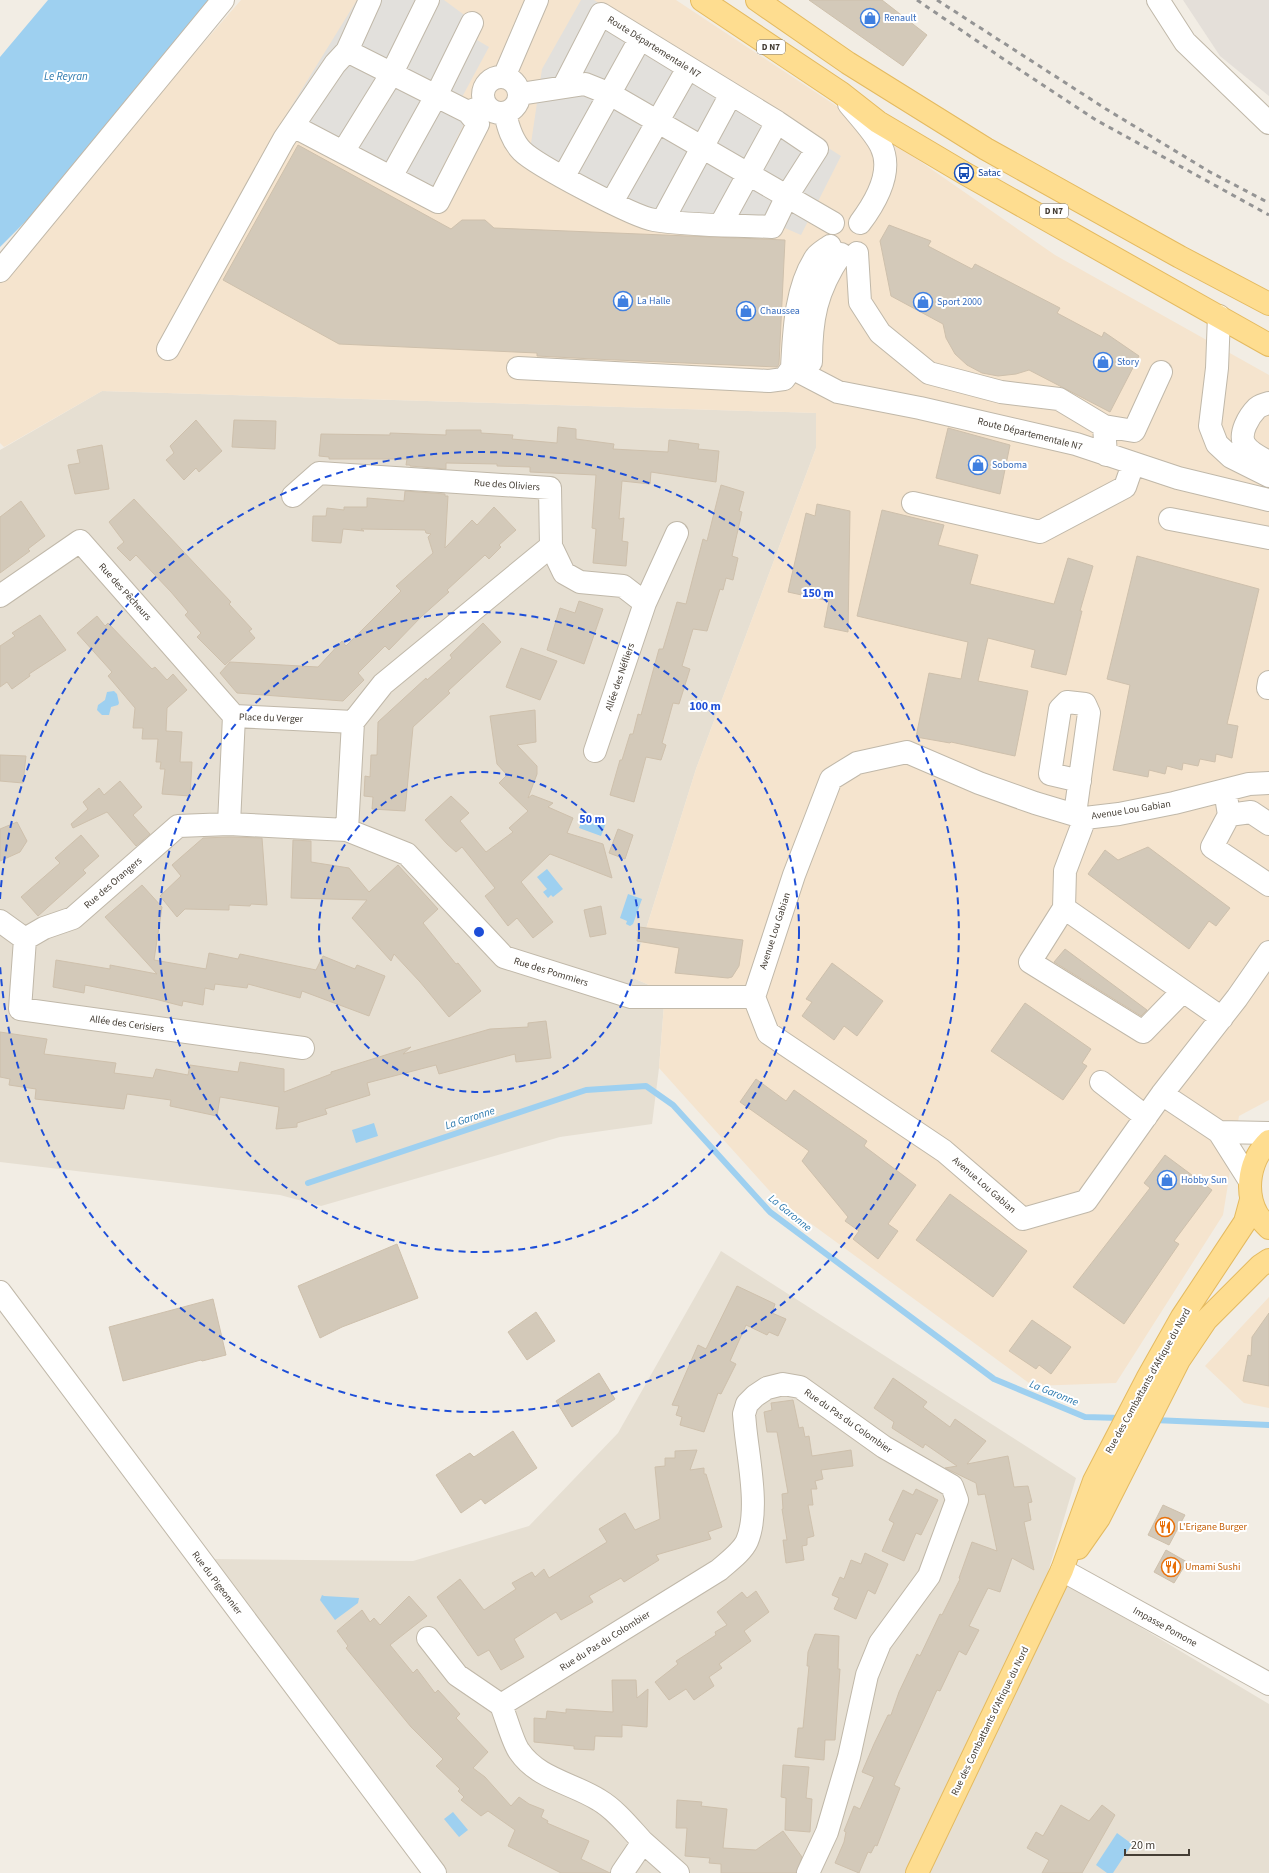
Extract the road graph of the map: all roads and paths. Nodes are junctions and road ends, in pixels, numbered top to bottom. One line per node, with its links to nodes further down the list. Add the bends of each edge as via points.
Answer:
1 (223, 0): 38 (street)
2 (370, 0): 10 (street)
3 (428, 0): 12 (street)
4 (537, 0): 13 (street)
5 (702, 0): 15 (main road, D N7)
6 (756, 0): 39 (main road, D N7, via 848,63 986,149)
7 (1158, 0): 24 (street, via 1185,42)
8 (472, 23): 19 (street)
9 (640, 39): 11 (street, Route Départementale N7); 14 (street, Route Départementale N7, via 601,14); 17 (street)
10 (347, 51): 12 (street); 25 (street, via 335,64)
11 (688, 68): 18 (street, Route Départementale N7); 22 (street)
12 (392, 73): 19 (street); 27 (street)
13 (504, 77): 16 (street, via 514,82); 20 (street, via 496,77 488,82)
14 (564, 86): 16 (street); 17 (street, via 585,84)
15 (841, 93): 35 (street, via 884,153 883,182); 40 (main road, via 878,122 964,173); 41 (main road, D N7, via 884,113 969,164)
16 (520, 94): 21 (street, via 515,108)
17 (610, 94): 22 (street); 29 (street)
18 (731, 94): 23 (street, Route Départementale N7); 26 (street)
19 (436, 96): 20 (street); 30 (street)
20 (476, 108): 21 (street); 30 (street, via 478,124 438,202)
21 (505, 113): 29 (street, Route Départementale N7, via 513,138 523,152)
22 (659, 121): 26 (street); 32 (street)
23 (777, 122): 28 (street); 31 (street, Route Départementale N7, via 817,149)
24 (1269, 124)
25 (293, 126): 27 (street); 43 (street)
26 (702, 146): 28 (street); 33 (street)
27 (343, 152): 30 (street)
28 (748, 173): 31 (street); 36 (street)
29 (564, 176): 32 (street, Route Départementale N7)
30 (391, 177)
31 (787, 196): 34 (street); 36 (street, Route Départementale N7, via 772,227)
32 (612, 202): 33 (street, Route Départementale N7, via 652,220)
33 (663, 220): 36 (street, Route Départementale N7)
34 (833, 223): 35 (street, via 850,218); 37 (street, via 828,234)
35 (860, 223): 37 (street, via 864,229 865,242)
36 (721, 224)
37 (843, 251): 45 (street, via 816,256 805,281 797,306); 48 (street, via 860,302 880,333 929,373 1001,392 1060,400)
38 (0, 271)
39 (1269, 304)
40 (1219, 316): 42 (main road); 52 (street, via 1218,368 1210,426 1217,444 1231,457)
41 (1269, 328)
42 (1269, 345)
43 (168, 349)
44 (518, 368): 45 (street, via 769,381 784,379)
45 (792, 368): 49 (street, Route Départementale N7, via 838,392 1076,444)
46 (1160, 372): 48 (street, via 1134,430)
47 (1269, 403): 50 (street, via 1257,408 1248,420 1242,436 1245,445)
48 (1104, 426): 49 (street)
49 (1106, 455): 51 (street, Route Départementale N7)
50 (1269, 462)
51 (1133, 464): 54 (street, Route Départementale N7, via 1178,478); 55 (street, via 1125,487 1040,532)
52 (1269, 476)
53 (293, 496): 59 (street, Rue des Oliviers, via 318,473 550,488)
54 (1269, 500)
55 (914, 503)
56 (1170, 519): 58 (street)
57 (677, 533): 61 (street, Allée des Néfliers)
58 (1269, 538)
59 (551, 546): 61 (street, via 564,573 580,582 623,586); 63 (street, via 383,684)
60 (0, 596): 62 (street, Rue des Pêcheurs, via 80,541)
61 (645, 603): 64 (street, Allée des Néfliers)
62 (234, 716): 63 (street, Place du Verger); 70 (street, Place du Verger)
63 (353, 722): 72 (street)
64 (595, 751)
65 (1080, 781): 69 (street)
66 (1269, 783): 67 (street, Avenue Lou Gabian, via 1249,784)
67 (1225, 790): 68 (street); 69 (street, Avenue Lou Gabian, via 1119,814)
68 (1229, 815): 71 (street, via 1251,812); 73 (street, via 1212,847)
69 (1080, 816): 74 (street, via 1064,871); 79 (street, Avenue Lou Gabian, via 979,783 907,752 857,763 831,780 794,875)
70 (229, 824): 72 (street); 76 (street, Rue des Orangers, via 178,826 73,918 44,928)
71 (1269, 824)
72 (347, 830): 79 (street, Rue des Pommiers, via 407,854 504,957 631,997)
73 (1269, 885)
74 (1064, 908): 78 (street); 78 (street, via 1030,962 1143,1032)
75 (0, 921): 76 (street)
76 (25, 939): 81 (street, Allée des Cerisiers, via 20,1009)
77 (1269, 952): 80 (street, Avenue Lou Gabian)
78 (1183, 991): 80 (street)
79 (754, 997): 84 (street, Avenue Lou Gabian, via 768,1033 944,1151 1023,1219 1086,1201)
80 (1222, 1018): 83 (street, Avenue Lou Gabian)
81 (303, 1048)
82 (1101, 1082): 84 (street)
83 (1162, 1094): 84 (street, Avenue Lou Gabian); 85 (street)
84 (1146, 1117)
85 (1219, 1132): 86 (street); 88 (street)
86 (1269, 1133)
87 (1269, 1141): 88 (main road, Rue des Combattants d'Afrique du Nord, via 1255,1160)
88 (1251, 1191): 89 (main road, via 1257,1214); 92 (main road, Rue des Combattants d'Afrique du Nord, via 1245,1222 1182,1317)
89 (1269, 1228)
90 (1269, 1260): 92 (main road, Rue des Combattants d'Afrique du Nord, via 1206,1320 1179,1360)
91 (0, 1292): 98 (street, Rue du Pigeonnier)
92 (1157, 1381): 93 (main road, Rue des Combattants d'Afrique du Nord, via 1137,1443 1099,1518); 93 (main road, Rue des Combattants d'Afrique du Nord, via 1116,1435 1094,1481)
93 (1062, 1570): 95 (street, Impasse Pomone); 102 (main road, Rue des Combattants d'Afrique du Nord)
94 (428, 1638): 96 (street, via 456,1675)
95 (1269, 1684)
96 (501, 1705): 97 (street, via 518,1750 527,1762 546,1775 600,1800); 101 (street, Rue du Pas du Colombier, via 719,1570 734,1556 746,1542 753,1509 744,1414 747,1404 767,1388 783,1384 800,1387 884,1447 952,1486 957,1500 929,1576 880,1643 867,1675 849,1757 827,1832)
97 (643, 1842): 99 (street); 100 (street)
98 (435, 1873)
99 (622, 1873)
100 (678, 1873)
101 (808, 1873)
102 (917, 1873)

